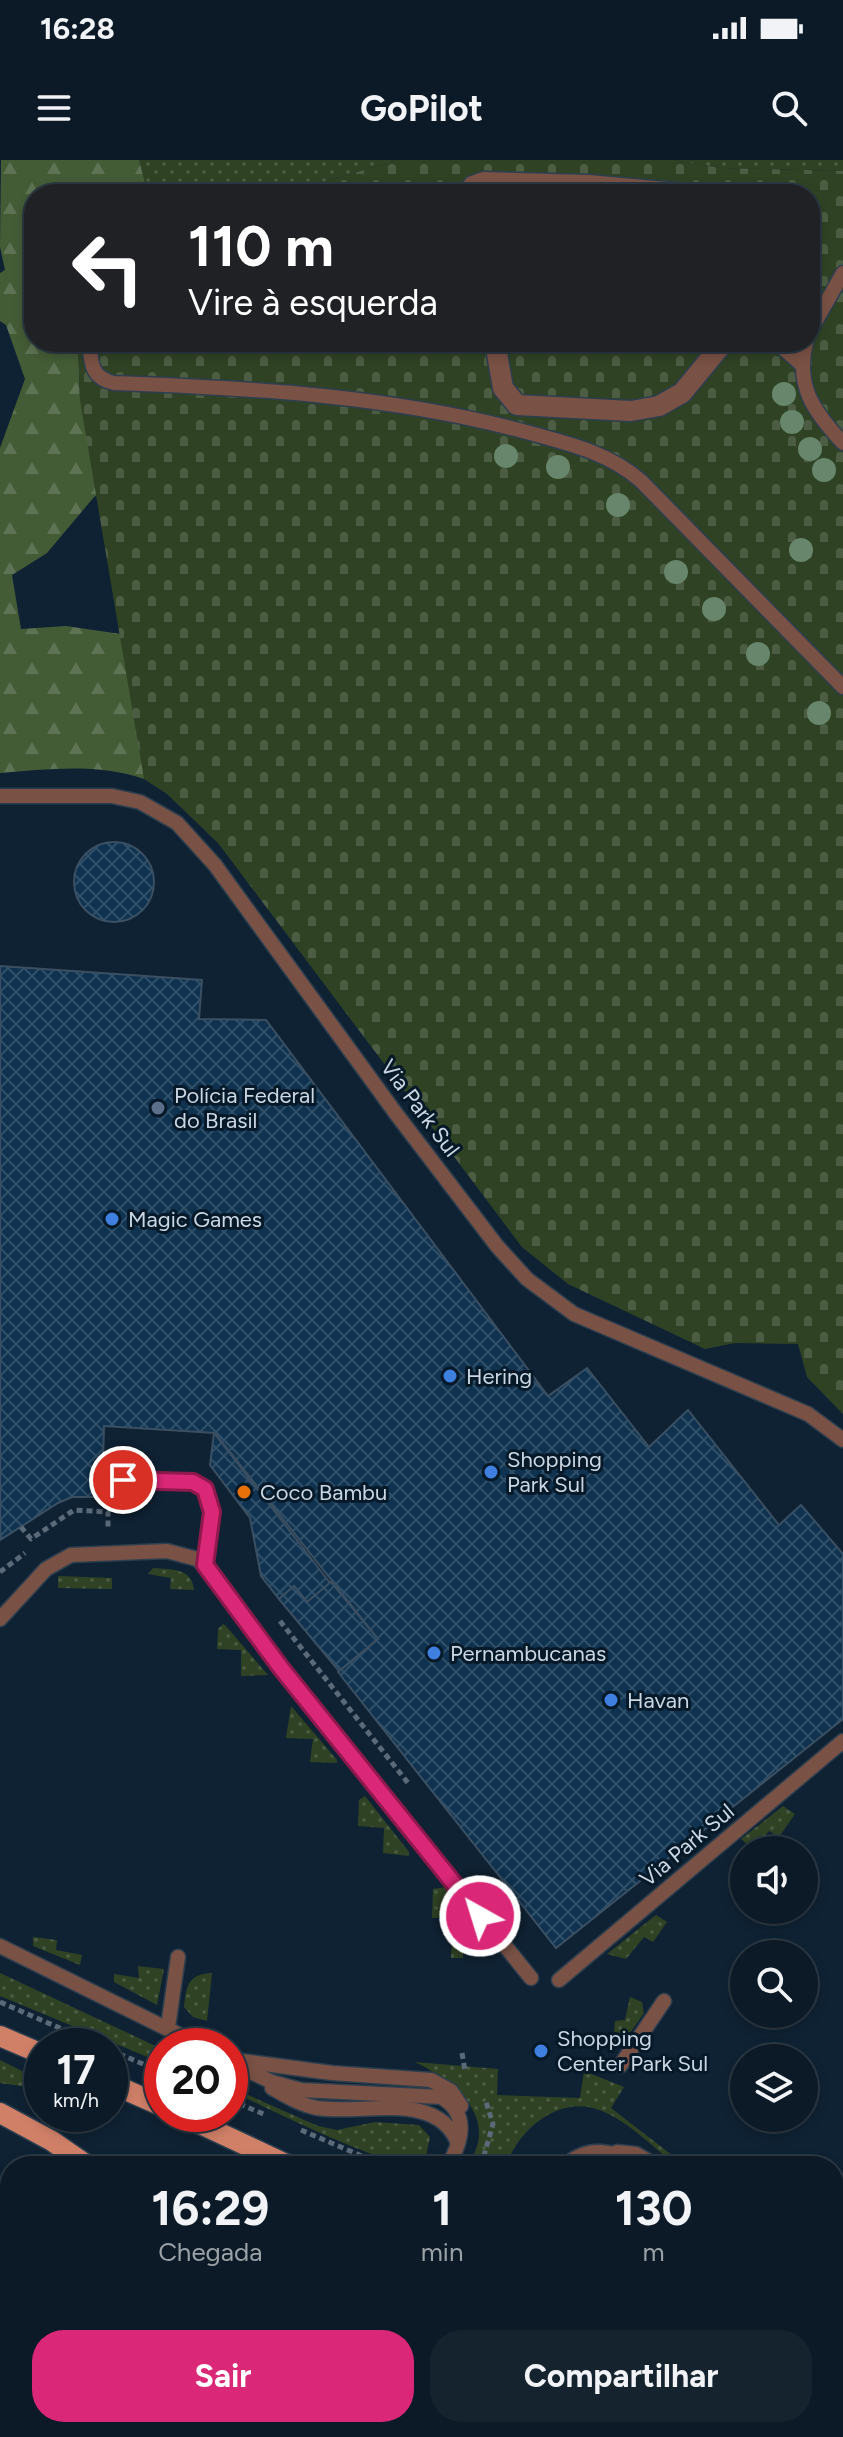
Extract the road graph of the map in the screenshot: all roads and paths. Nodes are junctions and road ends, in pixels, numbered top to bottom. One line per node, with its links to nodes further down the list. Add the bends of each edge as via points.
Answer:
1 (478, 184): 2 (street)
2 (553, 184)
3 (843, 273): 4 (lane)
4 (820, 313)
5 (91, 352): 12 (lane, via 98,378 114,383 392,404 500,425 615,461 641,481)
6 (497, 352): 7 (street, via 503,388 517,405 631,411 673,400)
7 (715, 352)
8 (787, 352): 10 (lane)
9 (804, 352): 10 (lane)
10 (801, 364): 11 (lane, via 810,404)
11 (843, 443)
12 (843, 687)
13 (0, 796): 14 (lane, Via Park Sul, via 112,796 140,802 177,823 215,865 397,1115 527,1279 574,1314 808,1414)
14 (843, 1440)
15 (123, 1480): 18 (lane, via 193,1482 205,1489 212,1512)
16 (21, 1527): 17 (path, via 31,1539 74,1510 108,1512)
17 (108, 1530)
18 (205, 1565): 19 (lane, via 190,1555 167,1551 71,1555 46,1569); 23 (lane, via 290,1680)
19 (0, 1619)
20 (843, 1741): 24 (lane, Via Park Sul)
21 (0, 1946): 27 (lane)
22 (178, 1957): 27 (lane)
23 (531, 1978)
24 (559, 1980)
25 (664, 2001): 31 (lane)
26 (0, 2002): 28 (path)
27 (168, 2027)
28 (60, 2028)
29 (0, 2036): 30 (main road)
30 (24, 2046)
31 (620, 2066)
32 (248, 2069): 36 (lane, via 301,2090 434,2095 455,2107 461,2128)
33 (248, 2071): 36 (lane, via 308,2106 430,2112 448,2123)
34 (0, 2113): 38 (main road)
35 (217, 2132): 39 (main road)
36 (458, 2144): 40 (lane)
37 (599, 2151): 41 (lane); 42 (lane); 43 (lane); 44 (lane)
38 (74, 2156)
39 (269, 2156)
40 (453, 2156)
41 (587, 2156)
42 (603, 2156)
43 (611, 2156)
44 (640, 2156)

